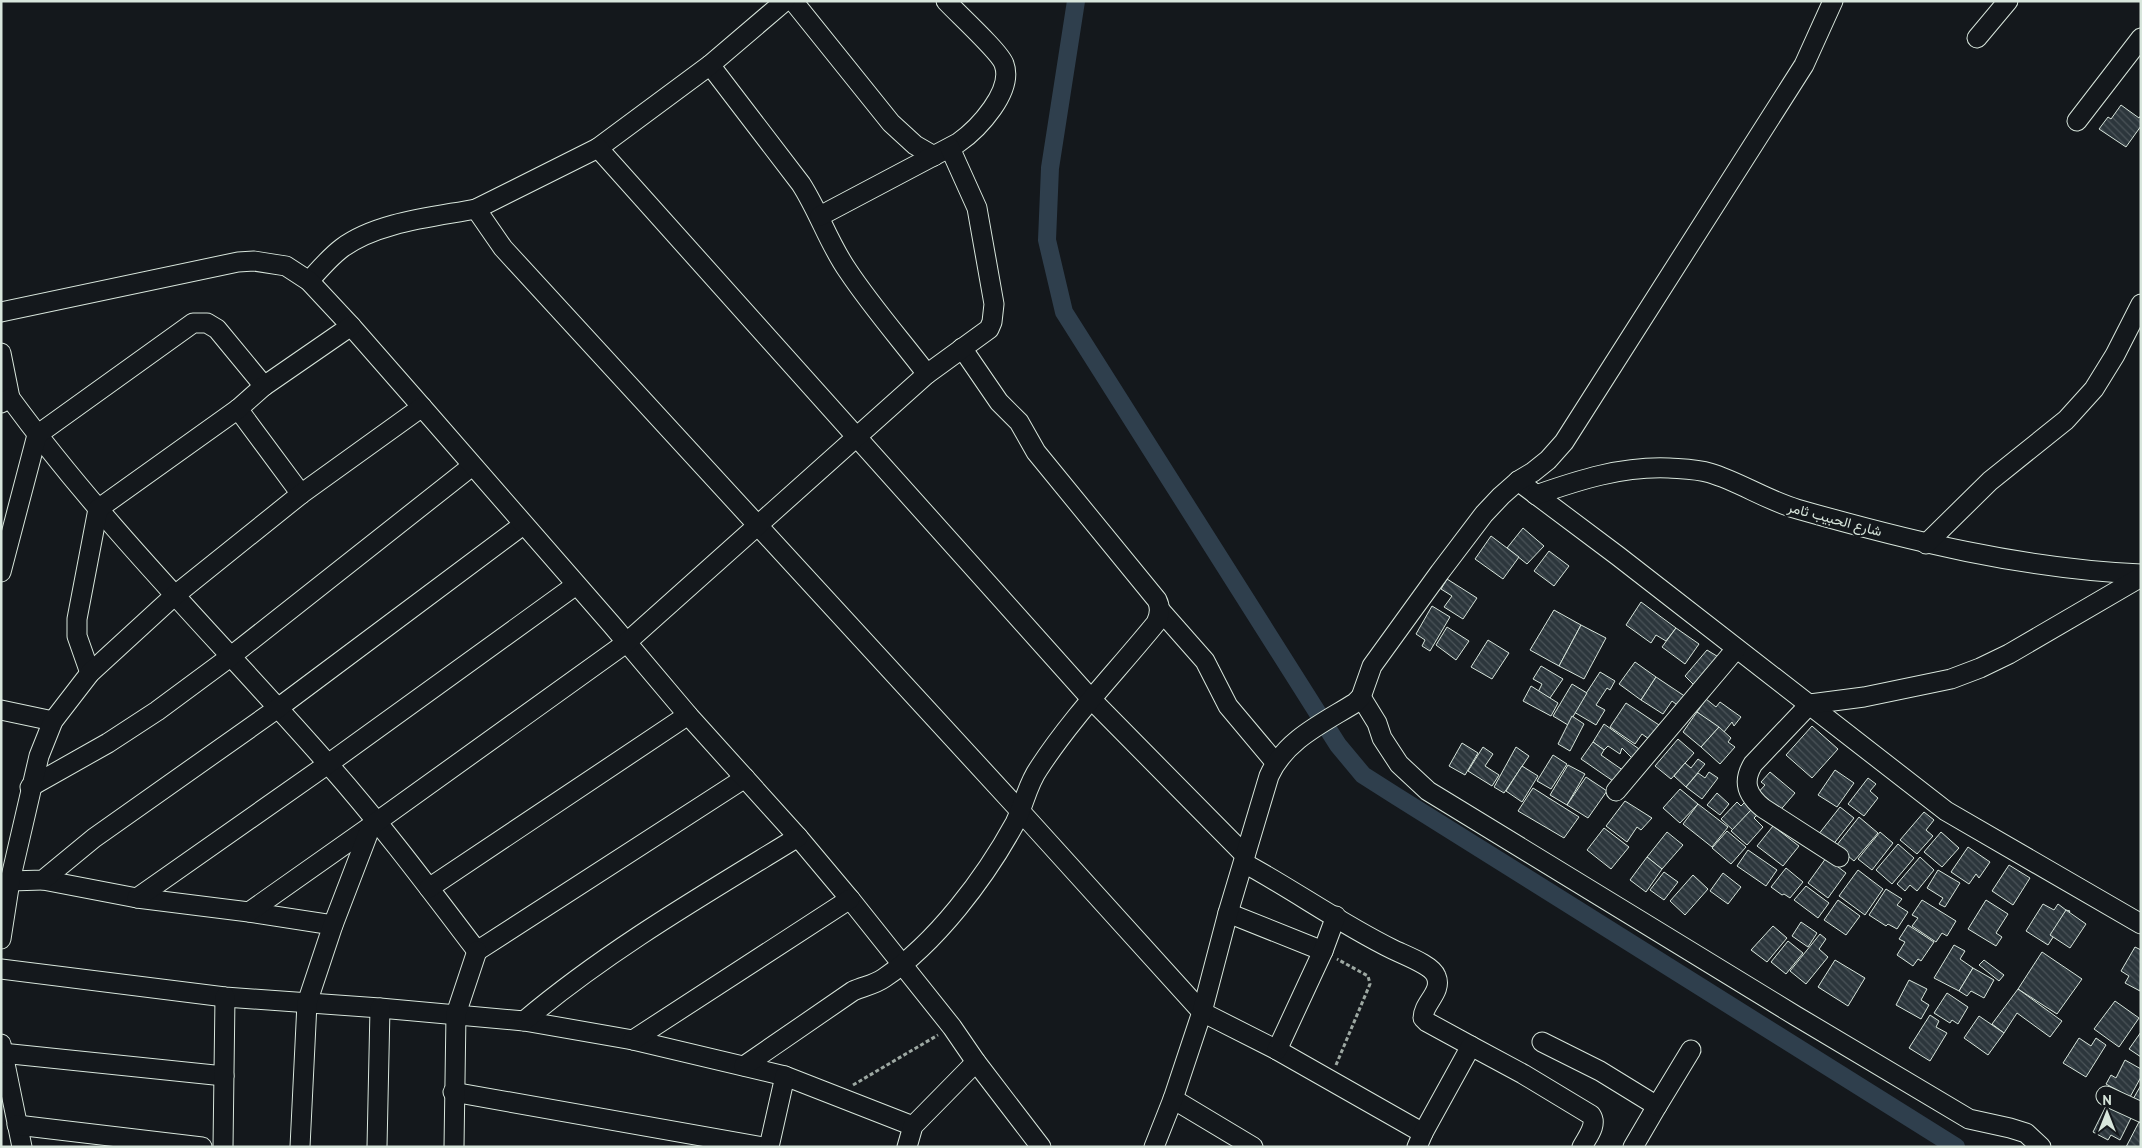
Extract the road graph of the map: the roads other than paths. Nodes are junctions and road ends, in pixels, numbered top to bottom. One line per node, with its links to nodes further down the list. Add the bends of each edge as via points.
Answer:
1 (785, 1): 8 (street)
2 (793, 1): 11 (street, via 891,123 910,141)
3 (946, 1): 11 (street, via 1004,62 1006,75 1002,91 985,119 973,133)
4 (1833, 1): 28 (street, via 1804,65 1564,442 1533,472)
5 (2008, 1): 6 (street)
6 (1977, 38)
7 (2141, 38): 9 (street)
8 (710, 65): 10 (street); 13 (street, via 780,154)
9 (2077, 121)
10 (598, 148): 12 (street); 26 (street)
11 (942, 152): 13 (street); 18 (street, via 977,208 994,304 989,329)
12 (476, 209): 14 (street, via 418,219 365,234 342,248); 33 (street, via 503,248)
13 (820, 216): 20 (street, via 848,271)
14 (309, 281): 16 (street, via 286,266 238,262); 17 (street)
15 (2141, 304): 34 (street, via 2094,389 2066,420 1990,481)
16 (1, 312)
17 (351, 326): 21 (street); 23 (street)
18 (962, 348): 20 (street); 39 (street, via 999,402 1020,422 1036,452 1157,600)
19 (1, 353): 22 (street)
20 (927, 374): 26 (street)
21 (264, 386): 24 (street); 25 (street, via 217,329 198,322)
22 (6, 401): 25 (street)
23 (422, 407): 27 (street); 29 (street)
24 (238, 409): 29 (street); 31 (street)
25 (37, 435): 31 (street); 35 (street)
26 (857, 436): 33 (street); 44 (street)
27 (472, 466): 32 (street); 42 (street)
28 (1518, 481): 30 (street); 45 (street, via 1484,514 1440,572 1372,666)
29 (301, 494): 38 (street)
30 (1536, 494): 34 (street, شارع الحبيب ثامر, via 1596,475 1666,468 1693,470 1710,473 1782,505); 41 (street)
31 (98, 509): 38 (street); 43 (street, via 77,619 77,636)
32 (523, 525): 37 (street); 47 (street)
33 (757, 526): 40 (street); 56 (street)
34 (1926, 544): 36 (street, شارع الحبيب ثامر, via 2089,572)
35 (1, 572)
36 (2141, 576): 46 (street, via 1980,668 1951,679 1864,697)
37 (576, 585): 40 (street); 52 (street)
38 (174, 596): 42 (street); 43 (street)
39 (1160, 610): 44 (street, via 1156,623); 51 (street, via 1205,661 1228,706)
40 (626, 643): 49 (street); 57 (street)
41 (1736, 649): 46 (street); 55 (street)
42 (230, 657): 47 (street); 54 (street, via 136,726)
43 (90, 672): 50 (street)
44 (1092, 700): 56 (street, via 1035,774); 60 (street)
45 (1358, 700): 51 (street, via 1287,748); 99 (street, via 1377,723 1382,738 1399,764 1428,791 1969,1119 2010,1128)
46 (1810, 704): 59 (street, via 1753,764 1746,787 1763,808); 69 (street, via 1946,811)
47 (278, 708): 52 (street); 61 (street, via 94,838)
48 (1, 710): 50 (street)
49 (688, 715): 53 (street); 63 (street)
50 (53, 721): 54 (street)
51 (1275, 762): 60 (street)
52 (328, 764): 57 (street); 64 (street)
53 (745, 778): 58 (street); 72 (street)
54 (30, 787): 62 (street)
55 (1616, 792)
56 (1021, 812): 74 (street, via 998,853 970,892 941,927); 79 (street)
57 (375, 824): 63 (street); 66 (street); 70 (street)
58 (798, 837): 65 (street); 81 (street, via 567,985)
59 (1839, 857)
60 (1245, 859): 67 (street); 68 (street)
61 (43, 880): 62 (street); 64 (street)
62 (10, 881): 71 (street)
63 (429, 888): 72 (street)
64 (137, 898): 66 (street)
65 (850, 898): 74 (street); 82 (street)
66 (249, 912): 70 (street)
67 (1228, 913): 73 (street); 79 (street)
68 (1336, 916): 73 (street); 84 (street, via 1433,970 1438,985 1423,1018)
69 (2141, 924)
70 (333, 925): 77 (street)
71 (1, 939)
72 (477, 951): 80 (street)
73 (1323, 951): 86 (street)
74 (901, 965): 88 (street); 89 (street, via 871,986 853,991)
75 (1, 969): 76 (street)
76 (225, 997): 77 (street); 90 (street)
77 (307, 1003): 78 (street); 104 (street)
78 (380, 1008): 80 (street); 105 (street)
79 (1202, 1012): 86 (street); 94 (street)
80 (456, 1014): 81 (street); 92 (street)
81 (524, 1021): 82 (street)
82 (632, 1040): 89 (street)
83 (1542, 1042): 95 (street, via 1600,1071)
84 (1471, 1046): 100 (street); 113 (street, via 1591,1115 1593,1126)
85 (2, 1049): 90 (street); 97 (street)
86 (1277, 1050): 100 (street, via 1330,1079)
87 (1691, 1050): 95 (street)
88 (976, 1062): 98 (street); 110 (street)
89 (744, 1066): 91 (street)
90 (224, 1076): 103 (street)
91 (785, 1076): 98 (street); 108 (street)
92 (453, 1092): 106 (street); 107 (street)
93 (2106, 1096): 96 (street)
94 (1173, 1099): 111 (street); 112 (street)
95 (1657, 1106): 114 (street)
96 (2141, 1112)
97 (17, 1125): 101 (street); 102 (street)
98 (914, 1126): 109 (street)
99 (2023, 1139): 115 (street)
100 (1420, 1140)
101 (22, 1147)
102 (202, 1147)
103 (222, 1147)
104 (300, 1147)
105 (377, 1147)
106 (454, 1147)
107 (763, 1147)
108 (769, 1147)
109 (907, 1147)
110 (1041, 1147)
111 (1154, 1147)
112 (1253, 1147)
113 (1582, 1147)
114 (1633, 1147)
115 (2041, 1147)

